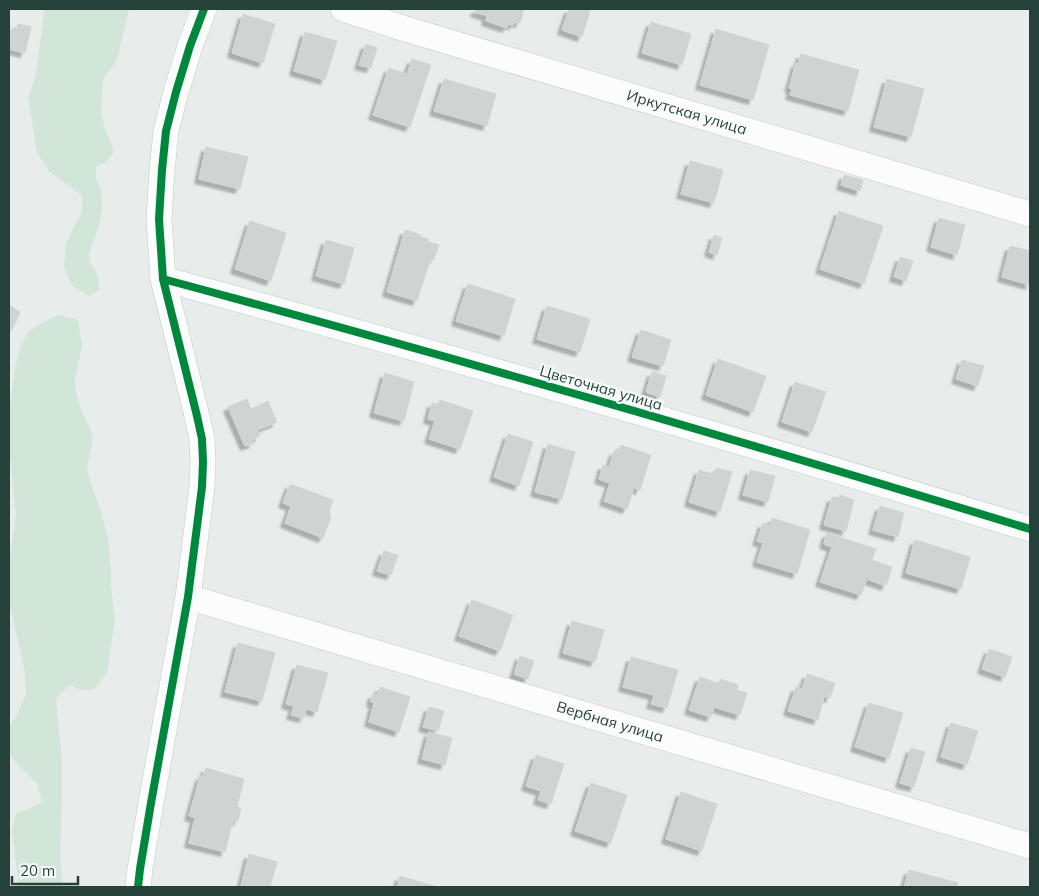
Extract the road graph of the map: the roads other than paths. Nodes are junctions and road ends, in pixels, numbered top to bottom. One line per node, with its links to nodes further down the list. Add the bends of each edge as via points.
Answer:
1 (204, 9): 4 (street, via 166,131 159,219)
2 (343, 9): 3 (street, Иркутская улица)
3 (1030, 214)
4 (163, 279): 5 (street, Цветочная улица, via 808,461); 6 (street, via 202,439 202,487)
5 (1030, 529)
6 (188, 597): 7 (street, Вербная улица); 8 (street)
7 (1030, 846)
8 (138, 887)

